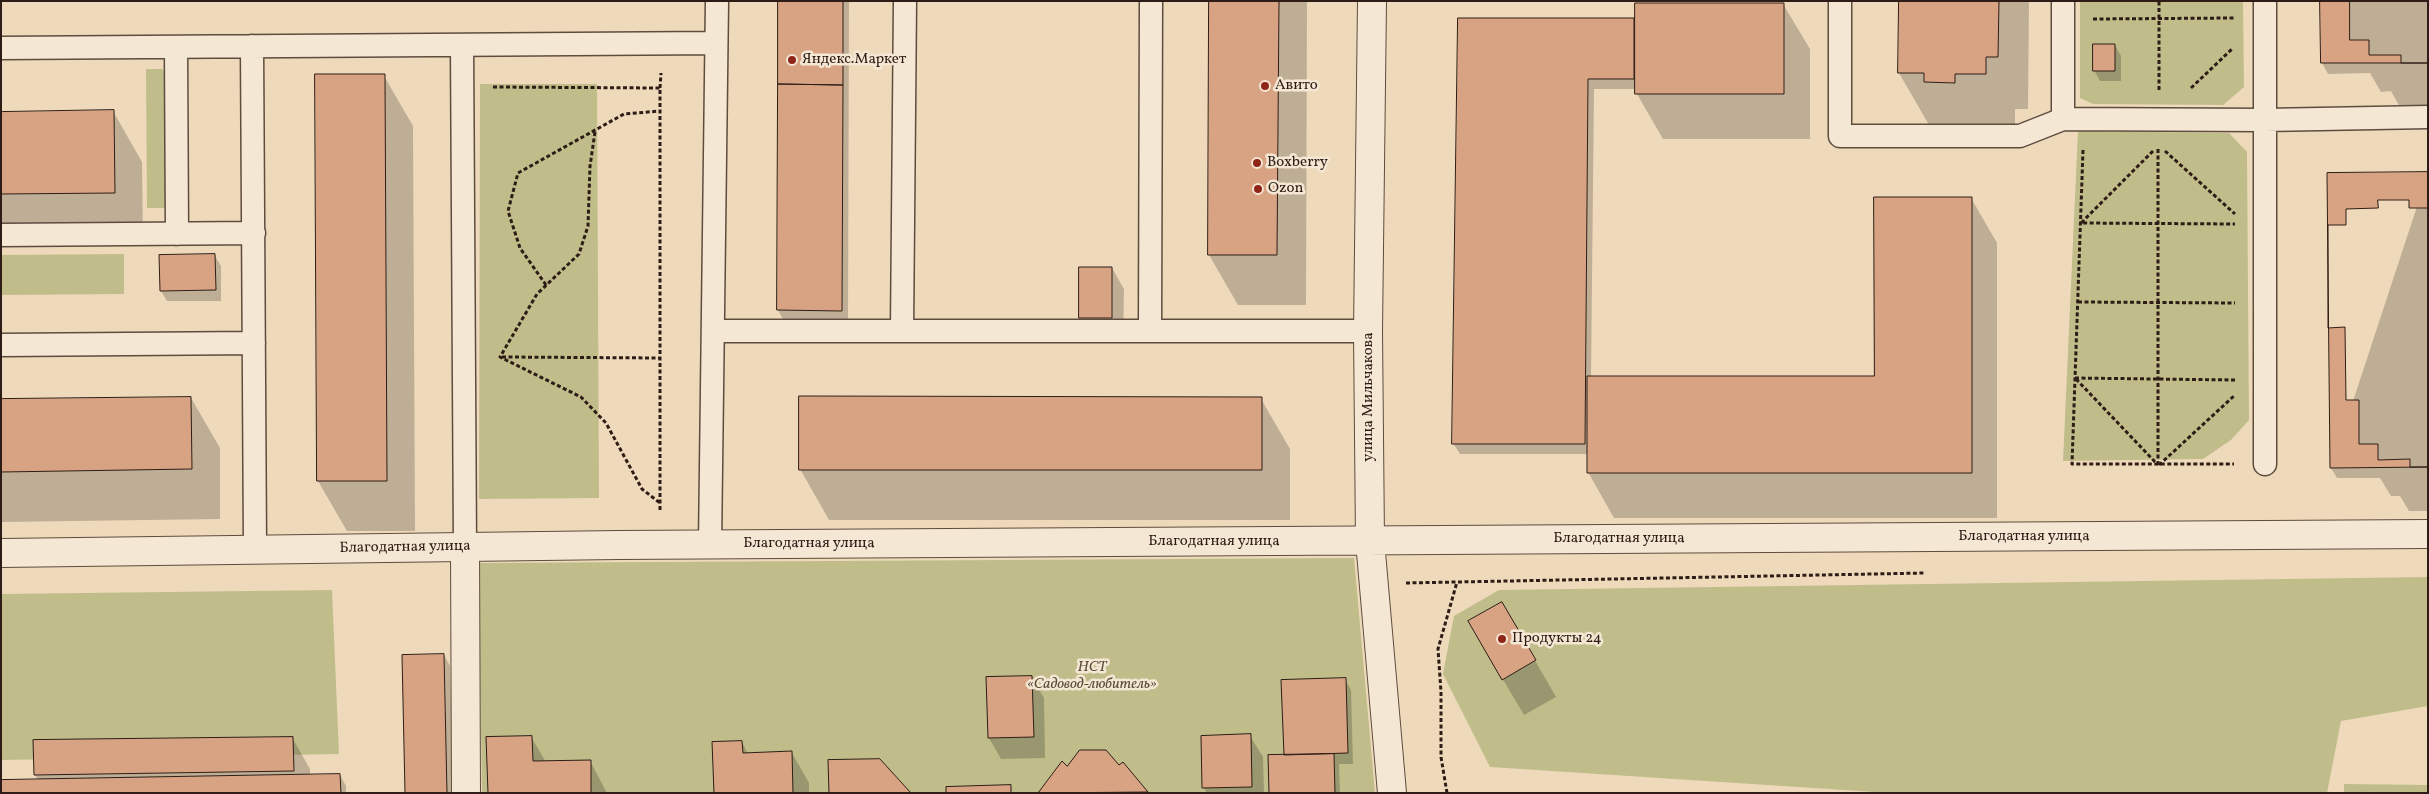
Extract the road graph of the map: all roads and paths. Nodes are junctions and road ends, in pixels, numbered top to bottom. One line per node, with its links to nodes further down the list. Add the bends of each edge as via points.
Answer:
1 (717, 1): 10 (lane)
2 (904, 1): 34 (lane)
3 (1151, 1): 36 (lane)
4 (1372, 1): 37 (street, улица Мильчакова)
5 (1840, 1): 18 (lane, via 1840,136 2020,136)
6 (2159, 1): 9 (path)
7 (2063, 10): 9 (path); 18 (lane)
8 (2265, 10): 9 (path); 19 (path); 20 (lane)
9 (2159, 19): 19 (path)
10 (716, 43): 11 (lane); 35 (lane)
11 (462, 45): 12 (lane); 15 (lane)
12 (252, 46): 13 (lane); 27 (lane)
13 (176, 47): 14 (lane); 28 (lane)
14 (1, 48)
15 (462, 87): 16 (path, via 660,88); 40 (lane)
16 (660, 111): 21 (path, via 624,114); 42 (path)
17 (2428, 117): 20 (lane)
18 (2074, 119): 19 (lane); 24 (path)
19 (2158, 119): 20 (lane)
20 (2265, 120): 33 (lane)
21 (595, 132): 30 (path, via 588,226 579,254); 30 (path, via 518,174 508,211 520,248)
22 (2158, 146): 23 (path); 24 (path); 25 (path)
23 (2239, 217)
24 (2080, 223): 25 (path); 31 (path)
25 (2158, 223): 26 (path); 32 (path)
26 (2237, 224)
27 (254, 233): 28 (lane); 38 (lane)
28 (177, 234): 29 (lane)
29 (1, 235)
30 (546, 285): 41 (path, via 537,294)
31 (2078, 302): 32 (path); 43 (path)
32 (2158, 302): 33 (path); 44 (path)
33 (2265, 304): 45 (lane)
34 (902, 330): 35 (lane); 36 (lane)
35 (713, 331): 52 (lane)
36 (1150, 331): 37 (lane)
37 (1368, 331): 51 (street, улица Мильчакова)
38 (254, 343): 39 (lane); 54 (lane)
39 (1, 345)
40 (464, 357): 41 (path); 53 (lane)
41 (500, 357): 42 (path); 48 (path, via 581,397 606,423 642,489)
42 (660, 358): 48 (path)
43 (2075, 378): 44 (path); 47 (path); 47 (path, via 2072,464)
44 (2158, 380): 45 (path); 47 (path)
45 (2258, 380): 46 (lane); 47 (path)
46 (2265, 464): 47 (path)
47 (2158, 466)
48 (660, 503): 49 (path)
49 (660, 512)
50 (2428, 534): 51 (street, Благодатная улица)
51 (1370, 541): 52 (street, Благодатная улица); 58 (street, улица Мильчакова)
52 (710, 545): 53 (street, Благодатная улица)
53 (464, 547): 54 (street, Благодатная улица); 59 (street)
54 (255, 548): 55 (street, Благодатная улица)
55 (1, 552)
56 (1933, 572): 57 (path)
57 (1457, 582): 58 (path); 61 (path, via 1438,649 1442,757)
58 (1375, 584): 60 (street, улица Мильчакова)
59 (466, 793)
60 (1392, 793)
61 (1447, 793)

